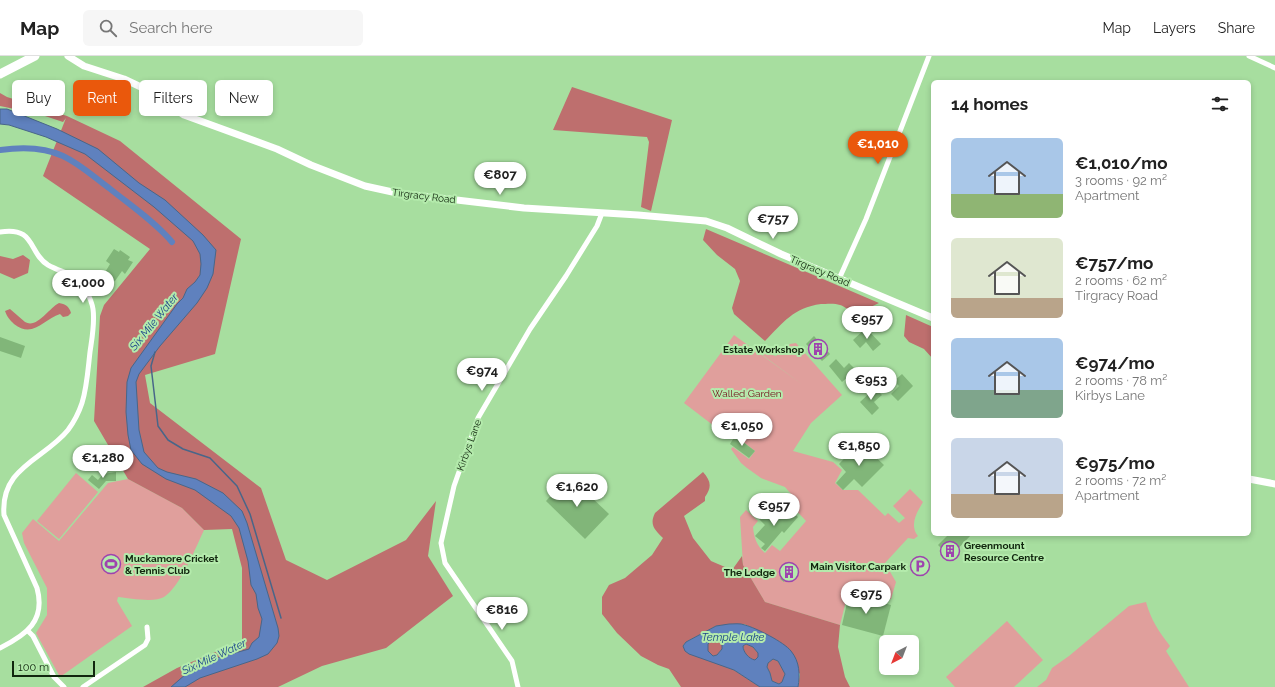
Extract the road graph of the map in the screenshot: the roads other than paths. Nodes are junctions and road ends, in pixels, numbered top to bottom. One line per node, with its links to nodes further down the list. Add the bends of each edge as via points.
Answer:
1 (35, 56): 6 (highway)
2 (68, 56): 7 (street, Tirgracy Road, via 84,66 143,88 184,115 277,149 365,186 397,193 524,208)
3 (929, 56): 9 (street, via 866,219)
4 (1249, 56): 5 (street)
5 (1275, 68)
6 (0, 74)
7 (602, 213): 9 (street, Tirgracy Road, via 706,221); 19 (street, Kirbys Lane, via 597,226 534,322 478,418 454,486 441,543 445,563 512,661)
8 (0, 232): 13 (street, via 15,232 25,236 48,265 66,272 78,281 89,295 94,316 85,388 76,417 57,441 10,475)
9 (839, 279): 10 (street, Tirgracy Road)
10 (931, 317)
11 (1251, 479): 12 (street)
12 (1275, 484)
13 (1, 498): 15 (street, via 6,522 39,594 38,612)
14 (147, 627): 18 (street, via 148,639 145,645)
15 (28, 631): 16 (street); 17 (street, via 54,677)
16 (0, 648)
17 (64, 687)
18 (83, 687)
19 (518, 687)

